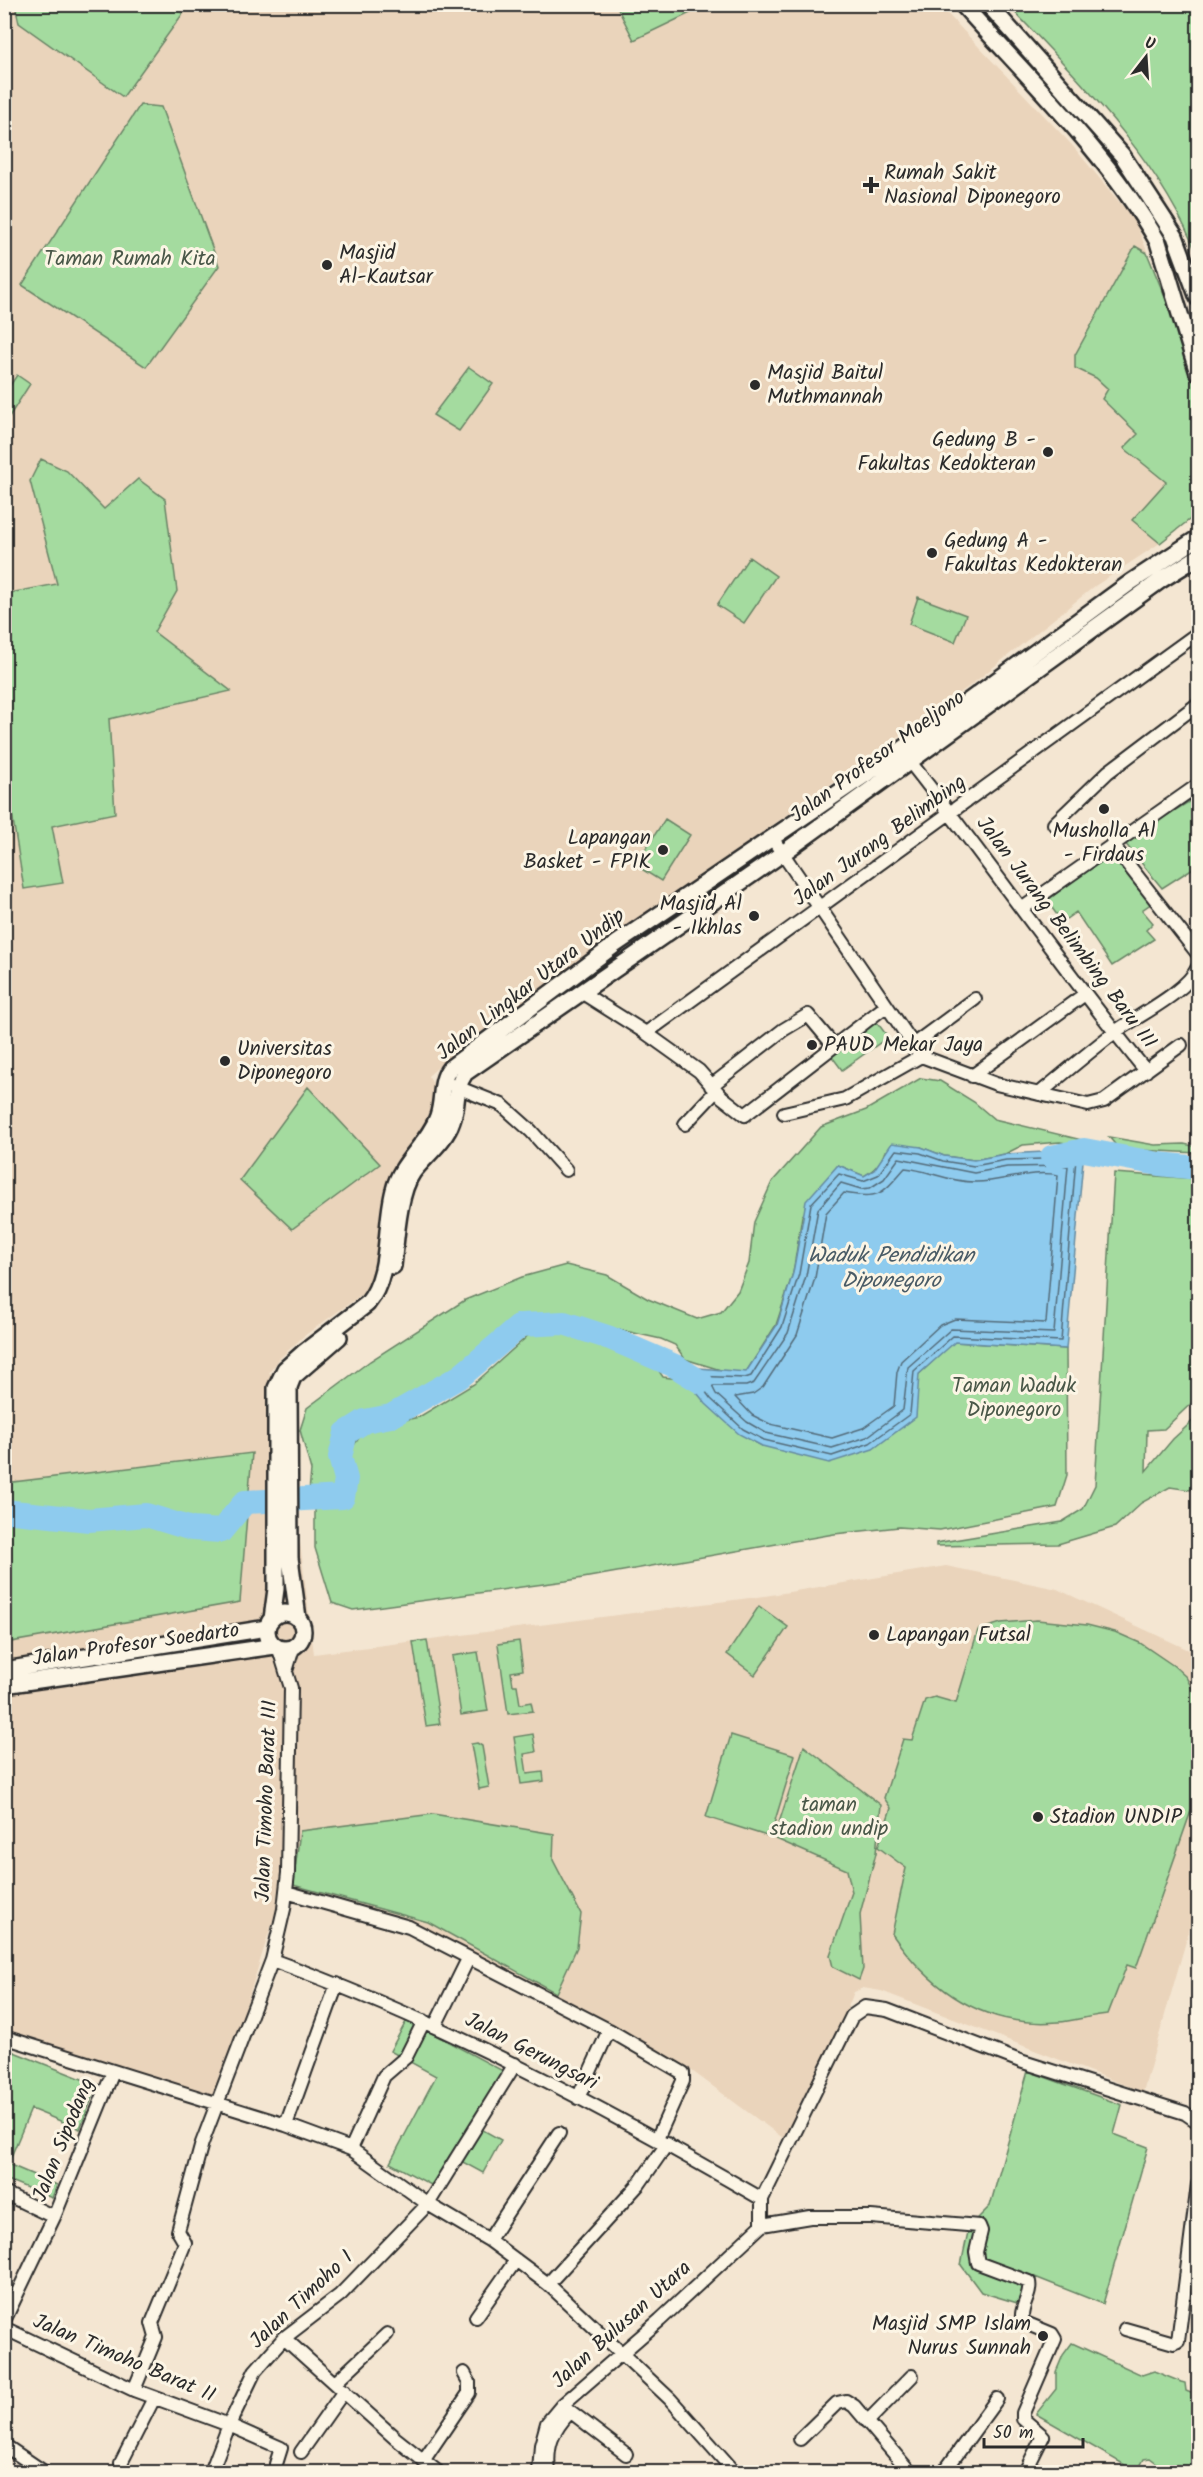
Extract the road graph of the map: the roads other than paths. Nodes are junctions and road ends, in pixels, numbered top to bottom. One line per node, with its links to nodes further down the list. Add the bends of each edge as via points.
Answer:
1 (962, 4): 5 (street, via 1094,151 1146,222 1158,242)
2 (988, 4): 3 (street, via 1122,155 1175,236)
3 (1194, 273): 4 (street)
4 (1198, 298)
5 (1198, 373)
6 (1198, 538): 10 (street, via 1131,582)
7 (1198, 557): 10 (street, Jalan Profesor Moeljono)
8 (1198, 633): 12 (street, Jalan Jurang Belimbing)
9 (1198, 704): 13 (street, via 1108,772)
10 (906, 756): 12 (street, Jalan Jurang Belimbing Baru III); 14 (street, Jalan Lingkar Utara Undip); 16 (street, Jalan Profesor Moeljono)
11 (1198, 785): 15 (street)
12 (952, 814): 17 (street, Jalan Jurang Belimbing); 18 (street, Jalan Jurang Belimbing Baru III)
13 (1054, 824)
14 (772, 838): 16 (street); 33 (street, Jalan Lingkar Utara Undip, via 616,944 450,1068)
15 (1112, 844): 18 (street); 19 (street)
16 (783, 853): 17 (street); 21 (street, Jalan Profesor Moeljono)
17 (821, 907): 24 (street); 26 (street, Jalan Jurang Belimbing)
18 (1023, 908): 22 (street, Jalan Jurang Belimbing Baru III)
19 (1198, 954)
20 (1198, 967): 25 (street, via 1175,991)
21 (581, 992): 26 (street); 33 (street, Jalan Lingkar Utara Undip)
22 (1085, 993): 25 (street, Jalan Jurang Belimbing Baru III); 32 (street)
23 (975, 999): 27 (street)
24 (886, 1006): 27 (street); 28 (street)
25 (1114, 1032): 31 (street, Jalan Jurang Belimbing Baru III); 35 (street)
26 (646, 1033): 34 (street, via 699,1071)
27 (914, 1044): 30 (street)
28 (834, 1046): 34 (street, via 745,1115); 34 (street, via 808,1015 783,1030)
29 (1181, 1046): 31 (street)
30 (921, 1056): 32 (street); 36 (street, via 845,1099)
31 (1146, 1071): 35 (street, via 1099,1103 1088,1105)
32 (972, 1076): 35 (street)
33 (449, 1084): 38 (street, via 502,1105); 39 (street, Jalan Lingkar Utara Undip, via 438,1117 408,1169 386,1296 293,1377 282,1398)
34 (713, 1088): 37 (street)
35 (1039, 1094)
36 (784, 1113)
37 (685, 1124)
38 (566, 1170)
39 (282, 1422): 40 (street, Jalan Lingkar Utara Undip, via 290,1558); 41 (street, Jalan Lingkar Utara Undip, via 276,1566)
40 (298, 1618): 41 (street, via 285,1613); 42 (street, via 303,1634)
41 (269, 1623): 42 (street, via 267,1635); 43 (street, Jalan Profesor Soedarto)
42 (282, 1647): 44 (street, Jalan Profesor Soedarto); 45 (street, Jalan Timoho Barat III, via 291,1688)
43 (4, 1670)
44 (4, 1685)
45 (286, 1892): 46 (street, via 410,1927); 47 (street, Jalan Timoho Barat III)
46 (468, 1959): 49 (street); 50 (street)
47 (272, 1960): 48 (street, Jalan Gerungsari); 55 (street, Jalan Timoho Barat III)
48 (338, 1984): 49 (street, Jalan Gerungsari); 57 (street)
49 (429, 2023): 52 (street, Jalan Gerungsari); 60 (street, via 406,2057 384,2076)
50 (609, 2030): 54 (street); 59 (street, via 683,2073)
51 (4, 2037): 53 (street)
52 (515, 2064): 54 (street, Jalan Gerungsari); 64 (street, Jalan Timoho I)
53 (113, 2072): 55 (street); 65 (street, Jalan Sipodang)
54 (578, 2098): 59 (street, Jalan Gerungsari)
55 (218, 2105): 57 (street); 80 (street, Jalan Timoho Barat III, via 194,2170 178,2231 185,2243 152,2323 156,2337)
56 (1198, 2122): 63 (street, via 1185,2113 1020,2061 887,2010 865,2007 852,2016)
57 (286, 2126): 60 (street)
58 (559, 2133): 67 (street)
59 (662, 2142): 63 (street, Jalan Gerungsari); 69 (street, via 639,2184)
60 (351, 2150): 64 (street)
61 (1198, 2184): 73 (street, via 1178,2341)
62 (4, 2193): 65 (street)
63 (762, 2199): 66 (street)
64 (428, 2204): 67 (street); 75 (street, Jalan Timoho I, via 340,2295)
65 (54, 2217): 71 (street, Jalan Sipodang)
66 (762, 2225): 76 (street, Jalan Bulusan Utara); 101 (street, via 810,2217 871,2217 979,2226 978,2263 1029,2282 1031,2287 1021,2318 1055,2338 1023,2413 1023,2419 1043,2436)
67 (489, 2240): 68 (street)
68 (516, 2260): 69 (street); 70 (street)
69 (548, 2284): 76 (street)
70 (476, 2316)
71 (5, 2319)
72 (4, 2328): 80 (street, Jalan Timoho Barat II)
73 (1125, 2329)
74 (387, 2334): 79 (street)
75 (284, 2338): 79 (street); 85 (street, Jalan Timoho I, via 255,2370)
76 (621, 2352): 83 (street, Jalan Bulusan Utara); 93 (street, via 670,2399)
77 (464, 2373): 90 (street, via 469,2393)
78 (912, 2376): 84 (street)
79 (339, 2387): 88 (street); 90 (street)
80 (134, 2390): 81 (street, Jalan Timoho Barat II)
81 (154, 2398): 85 (street, Jalan Timoho Barat II); 91 (street)
82 (997, 2399): 100 (street)
83 (566, 2408): 89 (street); 97 (street, Jalan Bulusan Utara, via 548,2423); 98 (street, via 551,2436)
84 (867, 2422): 86 (street, via 854,2406 846,2401 837,2403); 99 (street)
85 (229, 2425): 92 (street, Jalan Timoho Barat II, via 281,2448); 95 (street, Jalan Timoho I)
86 (800, 2439)
87 (4, 2445): 94 (street)
88 (301, 2452)
89 (626, 2454)
90 (423, 2461): 96 (street)
91 (120, 2463)
92 (276, 2464)
93 (733, 2470)
94 (44, 2472)
95 (211, 2472)
96 (438, 2472)
97 (539, 2472)
98 (549, 2472)
99 (910, 2472)
100 (944, 2472)
101 (1025, 2472)

